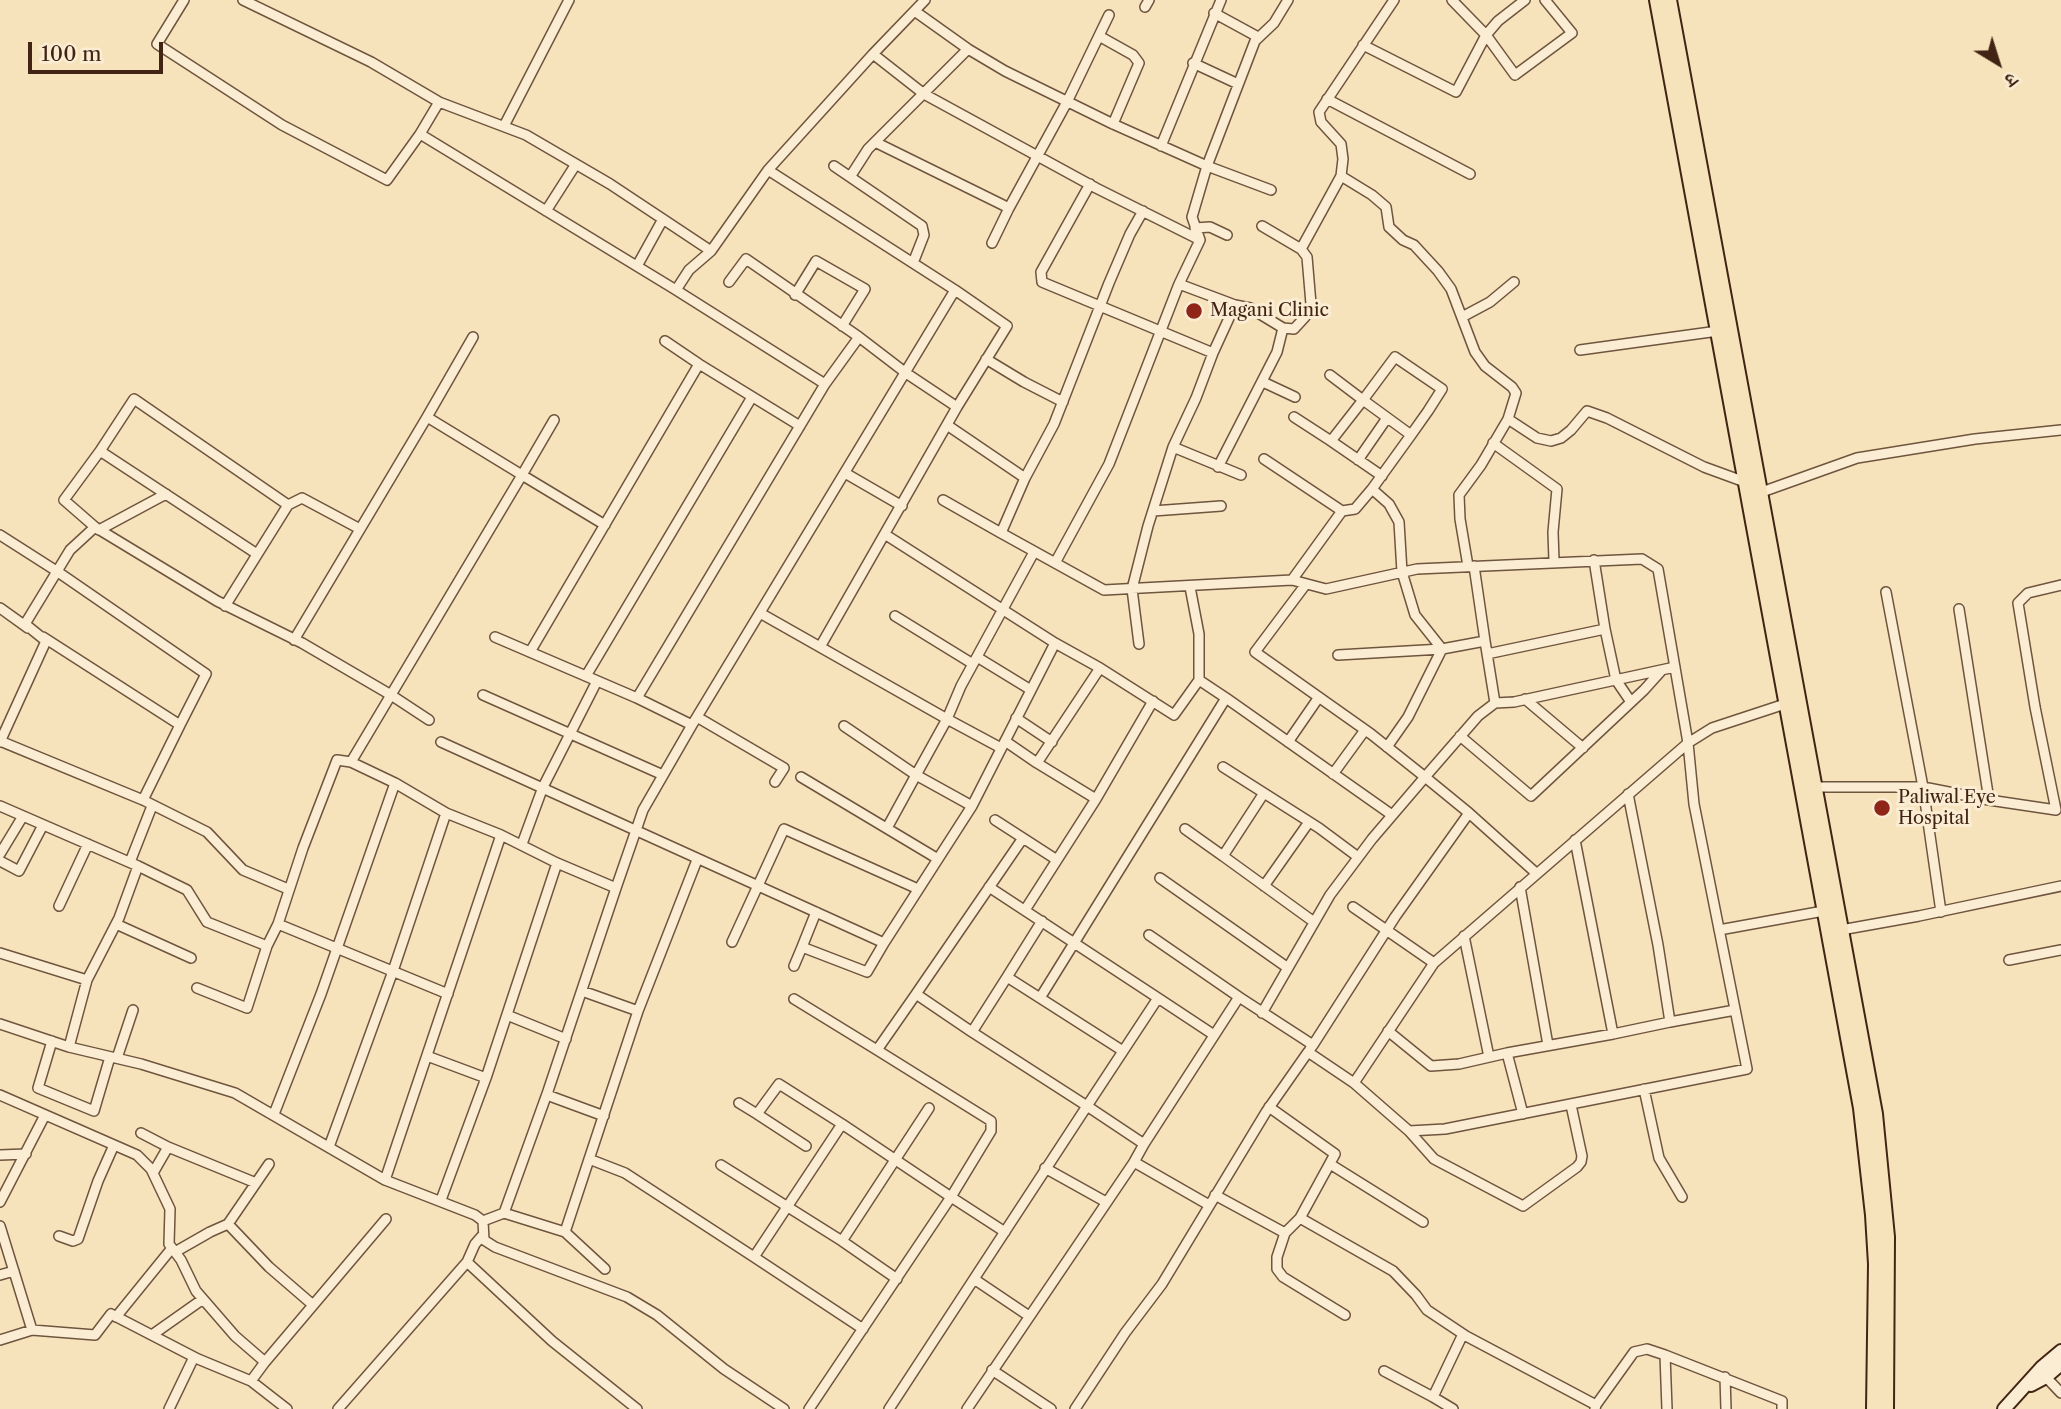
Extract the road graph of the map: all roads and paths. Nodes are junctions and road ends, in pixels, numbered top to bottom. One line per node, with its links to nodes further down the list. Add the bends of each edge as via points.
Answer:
1 (184, 0): 31 (street, via 157,44 282,125 387,180)
2 (243, 0): 27 (street, via 371,62)
3 (569, 0): 30 (street)
4 (925, 0): 14 (street)
5 (1221, 0): 15 (street)
6 (1288, 0): 19 (street, via 1274,23)
7 (1394, 0): 20 (street)
8 (1467, 0): 13 (street)
9 (1525, 0): 17 (street)
10 (1545, 0): 17 (street, via 1572,33 1515,75)
11 (1657, 0): 68 (main road)
12 (1669, 0): 109 (main road)
13 (1455, 3): 17 (street)
14 (916, 12): 21 (street); 22 (street)
15 (1214, 13): 19 (street); 23 (street)
16 (1109, 15): 18 (street)
17 (1486, 35): 20 (street, via 1456,92)
18 (1099, 36): 28 (street); 29 (street, via 1139,62)
19 (1258, 37): 24 (street)
20 (1363, 45): 26 (street)
21 (968, 49): 25 (street); 28 (street)
22 (873, 54): 25 (street); 38 (street)
23 (1193, 63): 24 (street); 33 (street)
24 (1238, 84): 37 (street)
25 (924, 94): 32 (street); 34 (street)
26 (1327, 99): 39 (street); 40 (street, via 1319,112 1321,122 1341,144)
27 (439, 102): 30 (street); 31 (street)
28 (1067, 102): 29 (street); 34 (street)
29 (1113, 124): 33 (street)
30 (504, 126): 35 (street)
31 (420, 134): 45 (street)
32 (876, 142): 41 (street); 44 (street)
33 (1161, 146): 37 (street)
34 (1036, 156): 42 (street); 44 (street)
35 (576, 164): 45 (street); 47 (street)
36 (834, 166): 41 (street)
37 (1207, 166): 43 (street); 49 (street, via 1192,217)
38 (768, 170): 54 (street); 55 (street)
39 (1470, 174)
40 (1341, 176): 53 (street); 65 (street, via 1386,207 1389,227 1438,271)
41 (850, 177): 55 (street, via 922,226 924,235)
42 (1090, 184): 46 (street); 64 (street, via 1041,272 1042,282)
43 (1271, 190)
44 (1009, 208): 52 (street)
45 (546, 211): 56 (street)
46 (1143, 211): 51 (street); 64 (street)
47 (663, 219): 54 (street); 56 (street)
48 (1262, 226): 53 (street)
49 (1195, 228): 50 (street, via 1210,227); 51 (street)
50 (1227, 234)
51 (1200, 240): 59 (street)
52 (992, 243)
53 (1301, 249): 67 (street, via 1307,257 1311,304 1294,329)
54 (711, 251): 60 (street, via 689,270)
55 (913, 263): 61 (street)
56 (637, 266): 60 (street)
57 (729, 282): 62 (street, via 746,259)
58 (1514, 282): 65 (street)
59 (1179, 284): 63 (street); 69 (street)
60 (676, 290): 80 (street)
61 (956, 290): 75 (street, via 1007,326); 77 (street)
62 (795, 295): 66 (street); 66 (street, via 816,261 865,289)
63 (1235, 305): 67 (street, via 1250,308); 74 (street)
64 (1100, 306): 69 (street); 84 (street)
65 (1462, 317): 89 (street, via 1475,352 1516,393)
66 (842, 326): 71 (street)
67 (1283, 328): 79 (street, via 1278,352)
68 (1718, 331): 73 (street); 107 (main road)
69 (1160, 332): 74 (street); 127 (street, via 1109,464)
70 (473, 337): 87 (street)
71 (859, 337): 77 (street); 80 (street)
72 (665, 341): 76 (street)
73 (1580, 349)
74 (1213, 353): 97 (street)
75 (986, 359): 84 (street); 85 (street)
76 (699, 365): 81 (street); 117 (street)
77 (906, 373): 85 (street); 102 (street)
78 (1330, 375): 83 (street)
79 (1263, 382): 82 (street); 101 (street)
80 (825, 384): 92 (street)
81 (752, 397): 92 (street); 159 (street)
82 (1295, 397)
83 (1363, 400): 88 (street); 94 (street, via 1395,358 1442,389); 95 (street)
84 (1063, 402): 106 (street)
85 (957, 407): 91 (street)
86 (1294, 416): 95 (street)
87 (427, 417): 103 (street); 119 (street)
88 (1387, 418): 94 (street); 100 (street)
89 (1508, 419): 96 (street); 107 (street, via 1537,438 1551,441 1561,438 1587,411)
90 (554, 420): 103 (street)
91 (947, 425): 106 (street); 113 (street)
92 (800, 426): 167 (street)
93 (2061, 430): 109 (street, via 1857,458)
94 (1411, 435): 105 (street)
95 (1331, 441): 100 (street)
96 (1493, 443): 126 (street, via 1557,489); 128 (street, via 1459,495)
97 (1173, 447): 101 (street); 115 (street)
98 (100, 452): 110 (street); 112 (street, via 134,399); 118 (street, via 64,499)
99 (1264, 459): 116 (street)
100 (1358, 460): 105 (street)
101 (1218, 467): 104 (street)
102 (845, 474): 113 (street); 141 (street)
103 (522, 475): 117 (street); 164 (street)
104 (1241, 475)
105 (1382, 476): 108 (street)
106 (1025, 478): 120 (street)
107 (1745, 482): 170 (main road)
108 (1372, 489): 116 (street, via 1355,509); 130 (street, via 1390,504 1399,522)
109 (1759, 493): 170 (main road)
110 (166, 494): 118 (street); 124 (street)
111 (943, 500): 120 (street)
112 (288, 505): 119 (street, via 302,498); 124 (street)
113 (902, 506): 122 (street)
114 (1221, 506): 115 (street)
115 (1153, 511): 135 (street)
116 (1342, 511): 131 (street)
117 (605, 525): 152 (street)
118 (97, 528): 129 (street, via 76,543); 137 (street)
119 (360, 529): 146 (street)
120 (1001, 533): 123 (street)
121 (0, 535): 129 (street)
122 (886, 535): 139 (street); 150 (street)
123 (1034, 552): 127 (street); 139 (street)
124 (257, 554): 137 (street)
125 (1594, 560): 126 (street); 144 (street); 156 (street, via 1642,559 1658,569)
126 (1554, 561): 128 (street)
127 (1055, 563): 135 (street, via 1104,590)
128 (1471, 566): 130 (street); 147 (street)
129 (58, 572): 143 (street, via 25,624); 178 (street, via 206,674)
130 (1402, 572): 132 (street, via 1326,589); 151 (street, via 1415,615)
131 (1292, 580): 132 (street); 134 (street)
132 (1306, 584): 166 (street, via 1255,652)
133 (2061, 585): 211 (street, via 2028,593 2018,603)
134 (1190, 587): 135 (street); 160 (street, via 1199,634)
135 (1132, 589): 149 (street)
136 (1886, 592): 203 (street)
137 (225, 606): 146 (street)
138 (1959, 609): 207 (street)
139 (1002, 611): 148 (street); 155 (street)
140 (1, 612): 143 (street)
141 (760, 613): 150 (street); 177 (street)
142 (895, 616): 155 (street)
143 (29, 628): 178 (street); 183 (street, via 46,640)
144 (1605, 628): 153 (street); 161 (street)
145 (495, 637): 152 (street)
146 (295, 640): 164 (street)
147 (1485, 641): 151 (street); 153 (street)
148 (1055, 643): 157 (street); 163 (street)
149 (1139, 644)
150 (820, 647): 175 (street)
151 (1442, 649): 154 (street); 189 (street, via 1408,717)
152 (530, 652): 159 (street)
153 (1487, 653): 173 (street)
154 (1338, 655)
155 (975, 661): 163 (street); 175 (street)
156 (1675, 667): 158 (street); 187 (street)
157 (1100, 668): 171 (street); 185 (street)
158 (1661, 670): 161 (street); 172 (street)
159 (586, 676): 162 (street)
160 (1199, 680): 168 (street); 171 (street, via 1174,715)
161 (1616, 680): 169 (street); 172 (street)
162 (597, 681): 167 (street); 181 (street)
163 (1031, 690): 174 (street)
164 (391, 695): 176 (street); 191 (street)
165 (483, 695): 181 (street)
166 (1319, 697): 180 (street); 186 (street)
167 (637, 698): 177 (street)
168 (1226, 698): 186 (street); 262 (street)
169 (1525, 699): 173 (street); 190 (street)
170 (1792, 701): 187 (street, via 1712,728); 202 (main road); 249 (main road)
171 (1153, 702): 206 (street)
172 (1631, 702): 190 (street)
173 (1495, 704): 182 (street)
174 (1016, 718): 185 (street); 188 (street)
175 (947, 719): 188 (street); 196 (street)
176 (429, 720)
177 (694, 722): 195 (street); 199 (street, via 784,768)
178 (180, 725): 208 (street)
179 (844, 726): 196 (street)
180 (1365, 730): 189 (street); 194 (street)
181 (571, 734): 195 (street); 201 (street)
182 (1460, 736): 190 (street, via 1531,796); 198 (street)
183 (0, 742): 208 (street)
184 (441, 742): 201 (street)
185 (1052, 742): 192 (street)
186 (1288, 742): 194 (street)
187 (1688, 743): 205 (street); 256 (street, via 1694,804)
188 (1003, 744): 192 (street); 210 (street)
189 (1387, 747): 198 (street)
190 (1583, 748)
191 (351, 762): 200 (street); 244 (street, via 337,760)
192 (1037, 763): 206 (street)
193 (1223, 767): 204 (street)
194 (1333, 774): 214 (street)
195 (663, 775): 221 (street)
196 (916, 775): 210 (street); 219 (street)
197 (801, 777): 219 (street)
198 (1425, 777): 213 (street); 214 (street)
199 (775, 782)
200 (396, 783): 212 (street); 266 (street)
201 (543, 787): 221 (street); 226 (street)
202 (1813, 787): 203 (street); 249 (main road)
203 (1923, 787): 207 (street); 251 (street)
204 (1264, 793): 217 (street); 228 (street)
205 (1628, 794): 224 (street); 290 (street)
206 (1096, 799): 232 (street)
207 (1989, 800): 211 (street)
208 (148, 803): 235 (street); 244 (street, via 207,832 243,870)
209 (0, 806): 215 (street)
210 (972, 806): 230 (street)
211 (2059, 811)
212 (446, 813): 222 (street); 274 (street)
213 (1469, 813): 236 (street); 258 (street)
214 (1392, 815): 229 (street)
215 (23, 816): 218 (street); 227 (street)
216 (995, 820): 223 (street)
217 (1309, 822): 229 (street); 239 (street)
218 (43, 825): 225 (street); 233 (street, via 19,871)
219 (887, 828): 230 (street)
220 (1185, 829): 228 (street)
221 (636, 831): 231 (street); 243 (street)
222 (501, 835): 226 (street); 279 (street)
223 (1023, 838): 232 (street); 241 (street)
224 (1575, 839): 236 (street); 294 (street)
225 (88, 844): 235 (street); 246 (street)
226 (522, 844): 234 (street)
227 (0, 854)
228 (1223, 856): 239 (street)
229 (1358, 857): 253 (street)
230 (938, 859): 245 (street)
231 (697, 860): 238 (street); 287 (street)
232 (1057, 860): 248 (street)
233 (0, 862)
234 (558, 863): 243 (street); 289 (street)
235 (134, 864): 254 (street); 264 (street, via 187,890 207,922)
236 (1535, 873): 242 (street)
237 (1160, 878): 273 (street)
238 (756, 886): 245 (street, via 784,829); 250 (street); 261 (street)
239 (1264, 886): 253 (street)
240 (2061, 886): 251 (street)
241 (989, 887): 248 (street); 280 (street)
242 (1520, 887): 260 (street); 298 (street)
243 (615, 888): 278 (street)
244 (288, 889): 255 (street)
245 (918, 889): 263 (street)
246 (59, 906)
247 (1353, 907): 258 (street)
248 (1025, 910): 252 (street)
249 (1832, 910): 256 (street); 257 (main road); 409 (main road, via 1873,1214)
250 (816, 912): 263 (street); 265 (street)
251 (1941, 912): 257 (street)
252 (1042, 921): 262 (street); 275 (street)
253 (1314, 922): 273 (street)
254 (116, 924): 269 (street); 276 (street)
255 (278, 924): 264 (street); 266 (street)
256 (1719, 930): 286 (street)
257 (1841, 930): 410 (main road, via 1875,1114 1886,1212)
258 (1387, 931): 271 (street); 300 (street)
259 (1149, 935): 281 (street)
260 (1464, 936): 271 (street); 306 (street)
261 (732, 942)
262 (1075, 942): 282 (street); 283 (street)
263 (884, 943): 265 (street, via 867,972)
264 (267, 946): 277 (street, via 247,1008)
265 (802, 947): 272 (street)
266 (337, 948): 274 (street); 317 (street)
267 (2061, 950): 270 (street)
268 (0, 953): 276 (street)
269 (191, 958)
270 (2009, 960)
271 (1434, 963): 292 (street)
272 (794, 966)
273 (1288, 968): 288 (street)
274 (393, 971): 279 (street); 329 (street)
275 (1007, 977): 282 (street); 293 (street)
276 (87, 980): 299 (street)
277 (197, 988)
278 (582, 991): 287 (street); 296 (street)
279 (448, 994): 304 (street)
280 (916, 994): 293 (street); 301 (street)
281 (1239, 997): 288 (street); 295 (street)
282 (1040, 998): 302 (street)
283 (1158, 998): 295 (street); 302 (street)
284 (794, 999): 301 (street)
285 (133, 1010): 305 (street)
286 (1735, 1010): 290 (street); 309 (street, via 1747,1069)
287 (638, 1011): 321 (street)
288 (1262, 1013): 300 (street)
289 (507, 1016): 296 (street); 307 (street)
290 (1670, 1022): 294 (street)
291 (0, 1024): 297 (street)
292 (1388, 1031): 306 (street, via 1431,1066); 308 (street)
293 (972, 1032): 314 (street)
294 (1613, 1034): 298 (street)
295 (1214, 1035): 325 (street)
296 (566, 1039): 311 (street)
297 (52, 1041): 299 (street); 305 (street, via 38,1088 94,1111)
298 (1548, 1045): 303 (street)
299 (69, 1047): 305 (street)
300 (1310, 1049): 308 (street); 315 (street)
301 (877, 1050): 343 (street, via 991,1121 991,1131)
302 (1123, 1051): 314 (street)
303 (1507, 1053): 306 (street); 319 (street)
304 (427, 1056): 307 (street); 340 (street)
305 (113, 1057): 317 (street, via 235,1093)
306 (1489, 1057)
307 (486, 1078): 345 (street)
308 (1354, 1083): 323 (street)
309 (1644, 1089): 313 (street); 344 (street, via 1658,1158)
310 (0, 1095): 320 (street)
311 (547, 1095): 321 (street); 350 (street)
312 (739, 1103): 318 (street)
313 (1571, 1105): 319 (street); 323 (street, via 1581,1162 1523,1206 1434,1158)
314 (1087, 1106): 325 (street); 338 (street)
315 (1269, 1107): 336 (street, via 1335,1154); 342 (street)
316 (929, 1108): 333 (street)
317 (274, 1114): 329 (street)
318 (757, 1114): 322 (street, via 779,1084); 327 (street)
319 (1522, 1114): 323 (street)
320 (45, 1115): 326 (street); 330 (street)
321 (604, 1115): 332 (street)
322 (842, 1124): 333 (street); 349 (street)
323 (1409, 1131)
324 (141, 1133): 328 (street)
325 (1144, 1144): 334 (street)
326 (114, 1145): 339 (street, via 137,1155); 360 (street, via 78,1239)
327 (806, 1146)
328 (168, 1147): 339 (street); 341 (street)
329 (329, 1147): 340 (street)
330 (26, 1154): 331 (street); 346 (street)
331 (0, 1155)
332 (589, 1160): 358 (street); 364 (street, via 625,1173)
333 (896, 1160): 343 (street); 362 (street)
334 (1134, 1161): 347 (street); 348 (street)
335 (269, 1164): 341 (street)
336 (1330, 1164): 351 (street); 354 (street)
337 (721, 1165): 349 (street)
338 (1045, 1168): 347 (street); 357 (street)
339 (153, 1173): 363 (street, via 170,1209 169,1244)
340 (386, 1180): 345 (street)
341 (256, 1183): 355 (street)
342 (1215, 1195): 348 (street); 359 (street)
343 (951, 1197): 357 (street); 369 (street)
344 (1682, 1198)
345 (441, 1200): 353 (street)
346 (0, 1202)
347 (1106, 1202): 374 (street)
348 (1209, 1205): 404 (street, via 1162,1284)
349 (786, 1206): 362 (street); 364 (street)
350 (504, 1213): 353 (street); 358 (street)
351 (1300, 1218): 359 (street); 378 (street, via 1394,1271 1427,1310)
352 (386, 1219): 372 (street)
353 (482, 1222): 361 (street)
354 (1423, 1222)
355 (228, 1224): 363 (street); 372 (street)
356 (0, 1226): 367 (street)
357 (1005, 1232): 370 (street)
358 (565, 1233): 366 (street)
359 (1285, 1233): 373 (street, via 1277,1269)
360 (59, 1236)
361 (482, 1236): 365 (street); 399 (street, via 495,1247 627,1297)
362 (842, 1241): 369 (street)
363 (173, 1250): 371 (street); 375 (street)
364 (754, 1258): 376 (street)
365 (468, 1259): 397 (street); 398 (street, via 552,1341)
366 (605, 1269)
367 (14, 1271): 368 (street); 377 (street)
368 (0, 1275)
369 (897, 1279): 376 (street)
370 (974, 1279): 374 (street); 401 (street)
371 (203, 1299): 379 (street); 384 (street)
372 (313, 1305): 384 (street)
373 (1345, 1315)
374 (1029, 1316): 386 (street)
375 (116, 1317): 377 (street, via 111,1314 95,1335); 379 (street)
376 (863, 1329): 400 (street)
377 (32, 1331): 380 (street)
378 (1463, 1334): 392 (street); 393 (street)
379 (152, 1335): 383 (street)
380 (0, 1340)
381 (2061, 1351): 388 (main road)
382 (1665, 1354): 389 (street); 393 (street, via 1647,1349 1634,1352); 406 (street)
383 (194, 1357): 390 (street); 395 (street)
384 (265, 1362): 390 (street)
385 (2061, 1364): 388 (main road)
386 (992, 1370): 402 (street); 403 (street)
387 (1384, 1371): 392 (street)
388 (2043, 1374): 391 (street); 394 (main road)
389 (1725, 1377): 407 (street); 408 (street, via 1782,1401)
390 (251, 1381): 396 (street)
391 (2061, 1391)
392 (1433, 1397): 405 (street)
393 (1596, 1407)
394 (2008, 1407)
395 (169, 1409)
396 (287, 1409)
397 (338, 1409)
398 (637, 1409)
399 (784, 1409)
400 (809, 1409)
401 (889, 1409)
402 (967, 1409)
403 (1051, 1409)
404 (1075, 1409)
405 (1453, 1409)
406 (1667, 1409)
407 (1726, 1409)
408 (1782, 1409)
409 (1874, 1409)
410 (1886, 1409)

